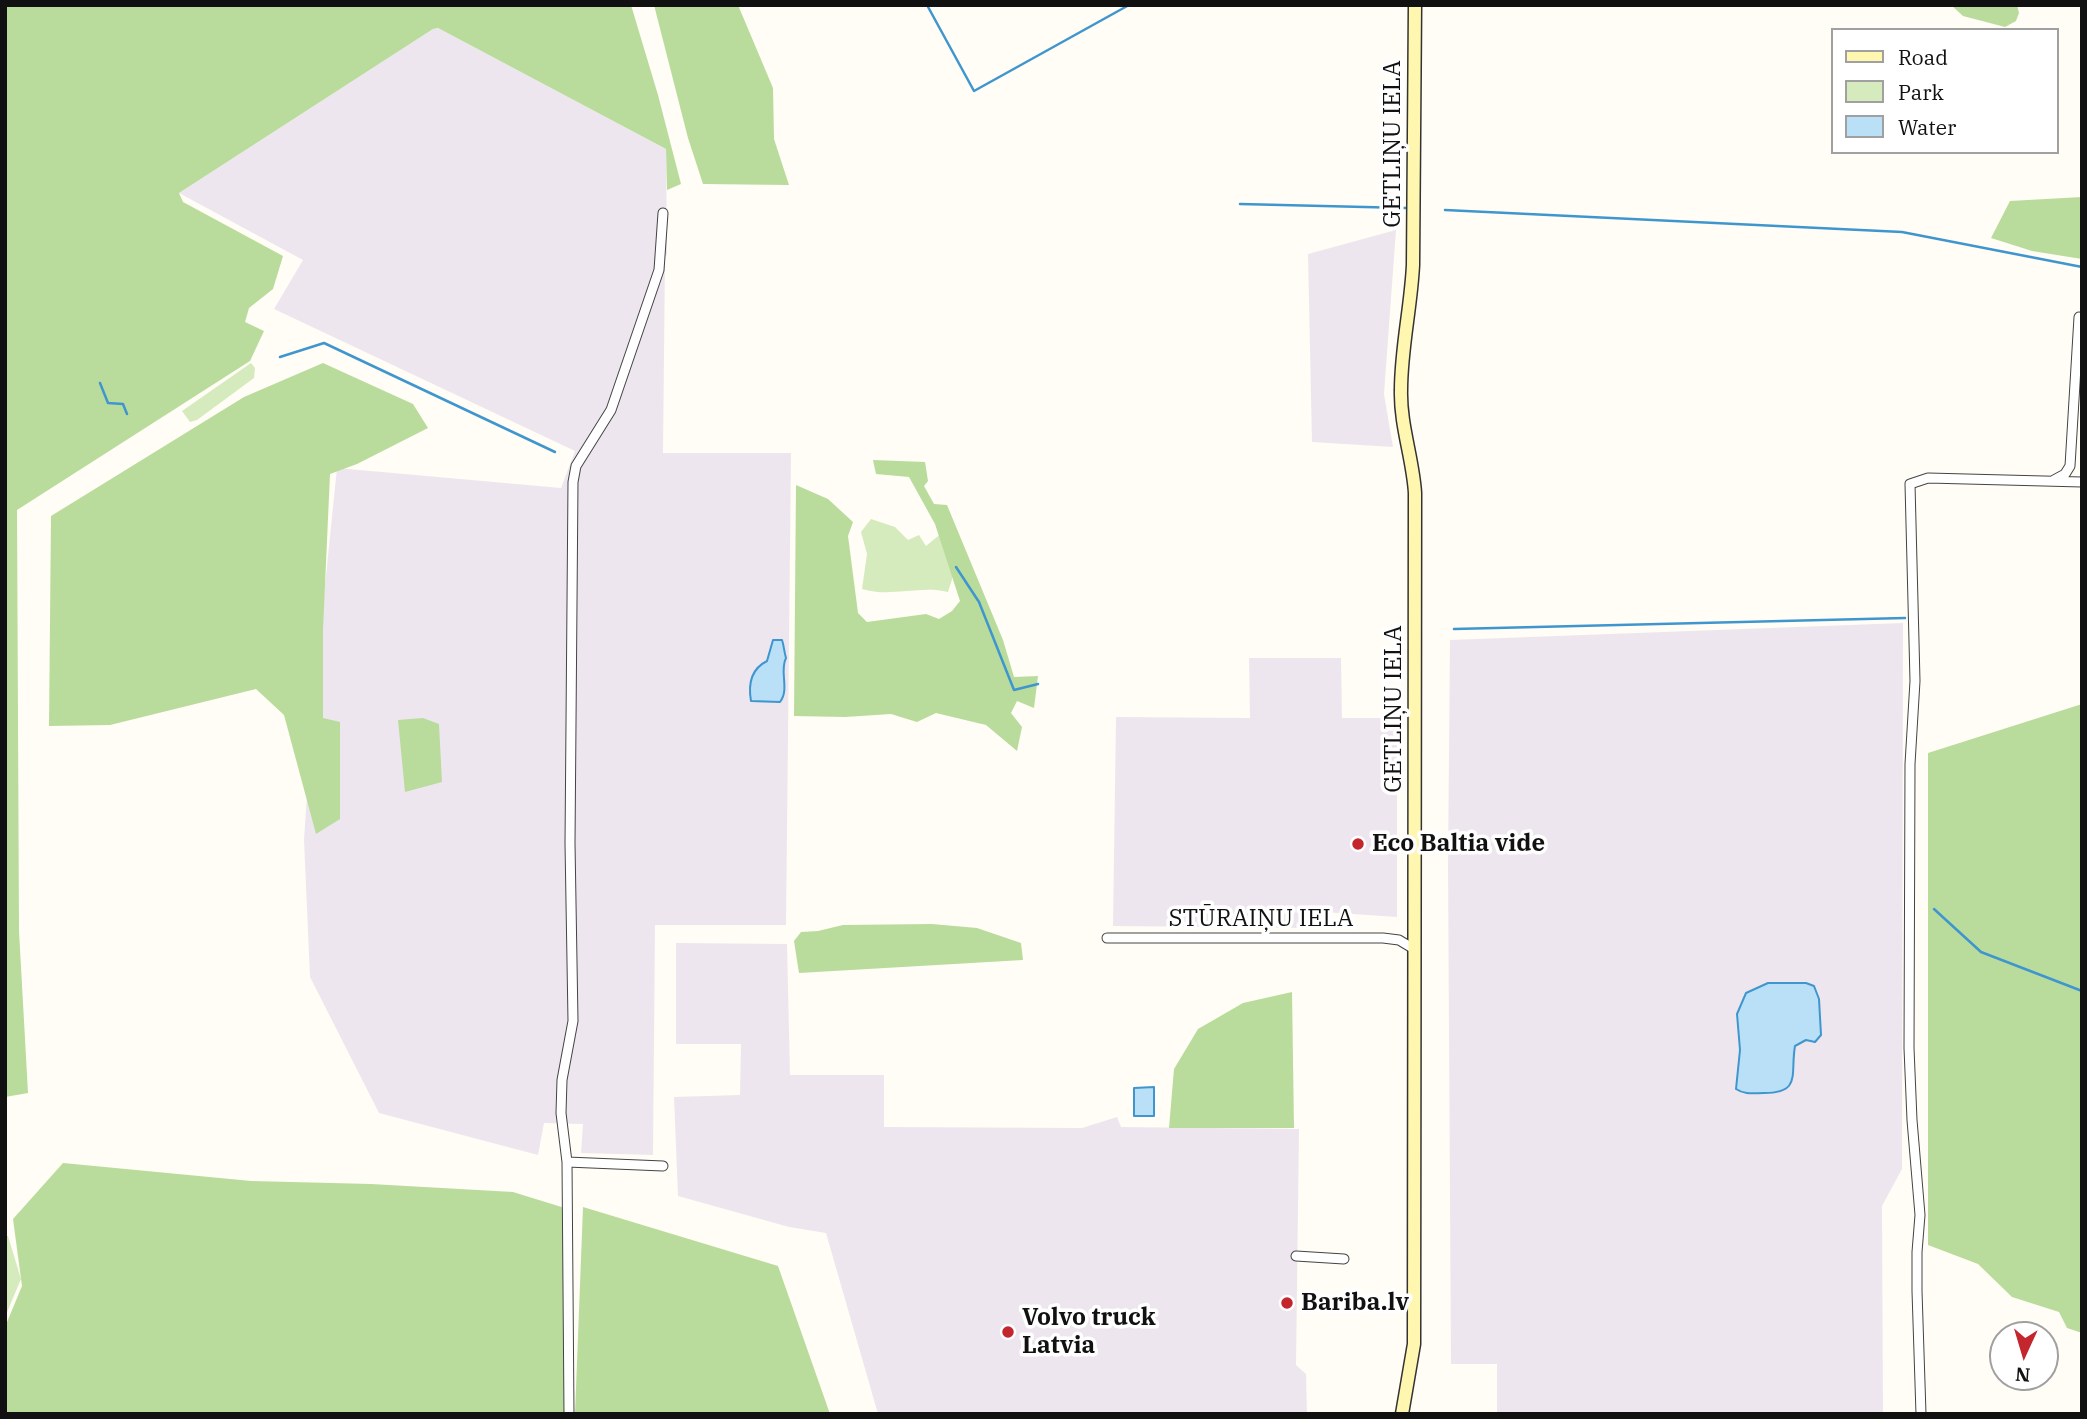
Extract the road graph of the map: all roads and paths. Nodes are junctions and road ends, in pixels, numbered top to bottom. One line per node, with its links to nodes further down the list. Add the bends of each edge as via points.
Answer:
1 (1415, 5): 7 (street, GETLIŅU IELA, via 1413,265 1401,389 1415,493)
2 (663, 213): 8 (street, via 659,270 611,410 576,466 573,482 573,1021 561,1113)
3 (2079, 317): 4 (street, via 2070,466)
4 (2052, 481): 5 (street); 14 (street, via 1928,478 1910,484 1915,681 1910,764 1909,1048 1920,1215)
5 (2082, 482)
6 (1107, 938): 7 (street, STŪRAIŅU IELA, via 1383,938)
7 (1414, 949): 13 (street, GETLIŅU IELA, via 1414,1344)
8 (567, 1162): 9 (street); 12 (street)
9 (663, 1166)
10 (1296, 1256): 11 (street)
11 (1344, 1259)
12 (569, 1414)
13 (1402, 1414)
14 (1921, 1414)

